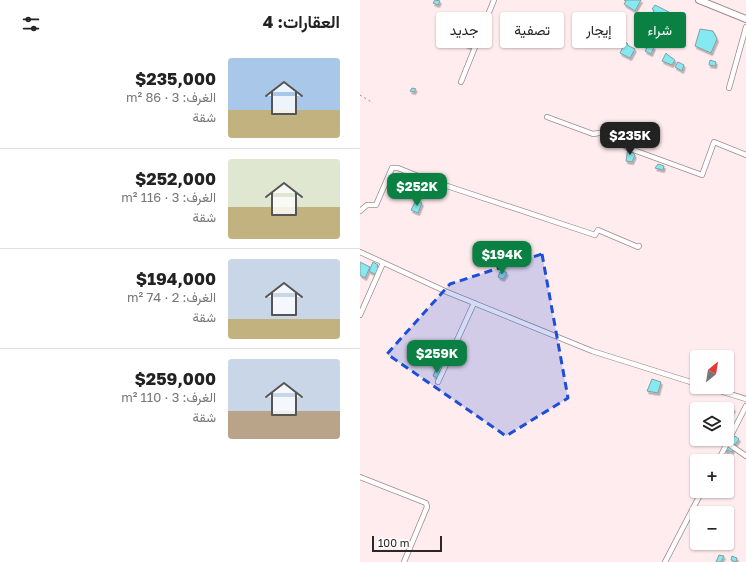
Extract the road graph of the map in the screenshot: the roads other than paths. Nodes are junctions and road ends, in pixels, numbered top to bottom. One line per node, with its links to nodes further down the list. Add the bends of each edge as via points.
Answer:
1 (494, 0): 5 (street)
2 (699, 0): 3 (main road)
3 (746, 18)
4 (746, 27): 6 (street)
5 (461, 82)
6 (729, 88)
7 (547, 117): 8 (street, via 593,134 605,132 628,148 702,175 714,142)
8 (746, 155)
9 (360, 211): 10 (street, via 367,205 376,205 392,168 398,168 595,235 598,230)
10 (639, 246)
11 (360, 252): 12 (street)
12 (382, 263): 13 (street); 14 (street)
13 (474, 303): 15 (street); 16 (street, via 592,351)
14 (360, 315)
15 (438, 382)
16 (690, 382)
17 (730, 394): 18 (street)
18 (746, 399)
19 (746, 406): 20 (street)
20 (734, 429)
21 (731, 446): 22 (street)
22 (746, 456)
23 (360, 477): 25 (street, via 426,503 427,507)
24 (698, 498): 26 (street)
25 (404, 562)
26 (665, 562)

